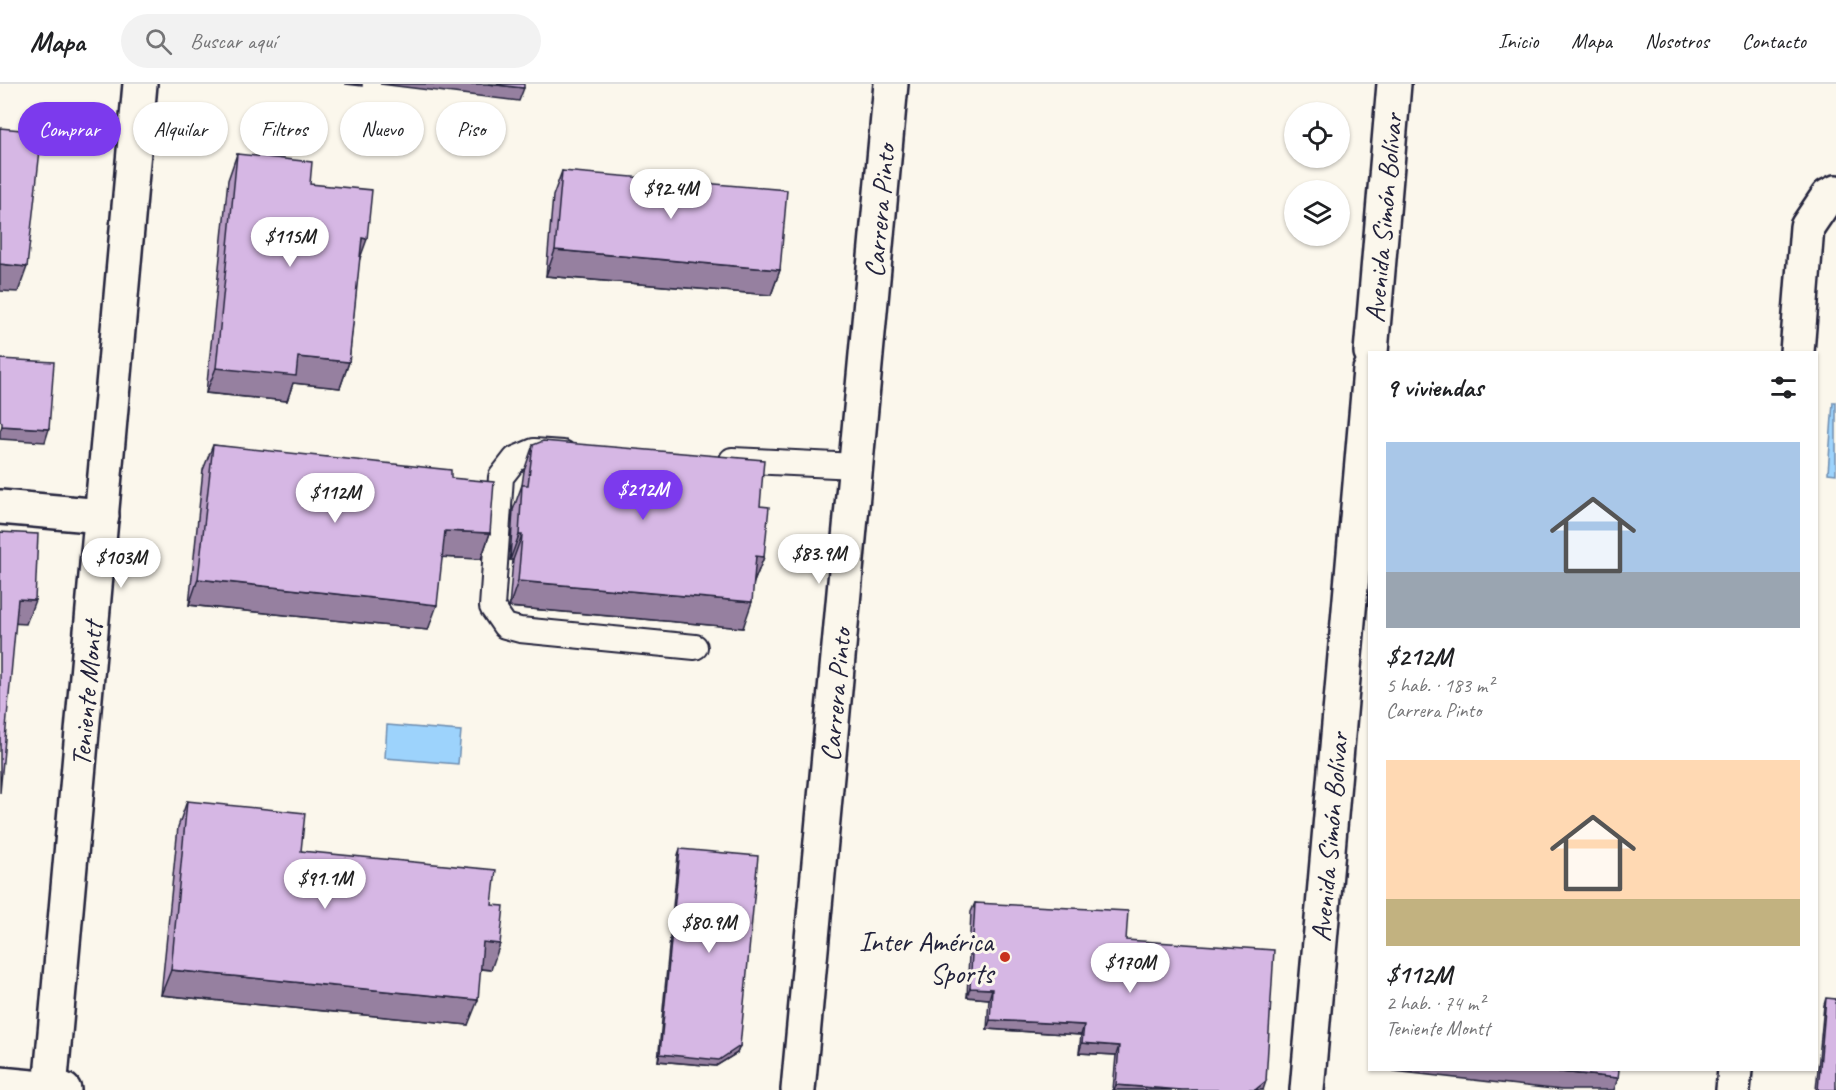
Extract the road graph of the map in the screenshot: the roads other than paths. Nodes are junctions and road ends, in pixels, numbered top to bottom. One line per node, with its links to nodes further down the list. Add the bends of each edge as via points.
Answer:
1 (140, 84): 12 (street, Teniente Montt)
2 (891, 84): 10 (street, Carrera Pinto)
3 (1394, 84): 5 (street, Avenida Simón Bolívar)
4 (1836, 192): 6 (street, via 1828,196 1807,226)
5 (1371, 351)
6 (1797, 351)
7 (1368, 393): 18 (street, Avenida Simón Bolívar)
8 (582, 453): 13 (lane, via 534,451 515,459 501,477 492,607 505,626 520,630)
9 (713, 459): 10 (lane)
10 (856, 466): 17 (street, Carrera Pinto)
11 (0, 507): 12 (street)
12 (102, 516): 16 (street, Teniente Montt)
13 (694, 647)
14 (1735, 1071): 19 (street)
15 (0, 1084): 16 (street)
16 (57, 1089)
17 (798, 1090)
18 (1307, 1090)
19 (1733, 1090)

